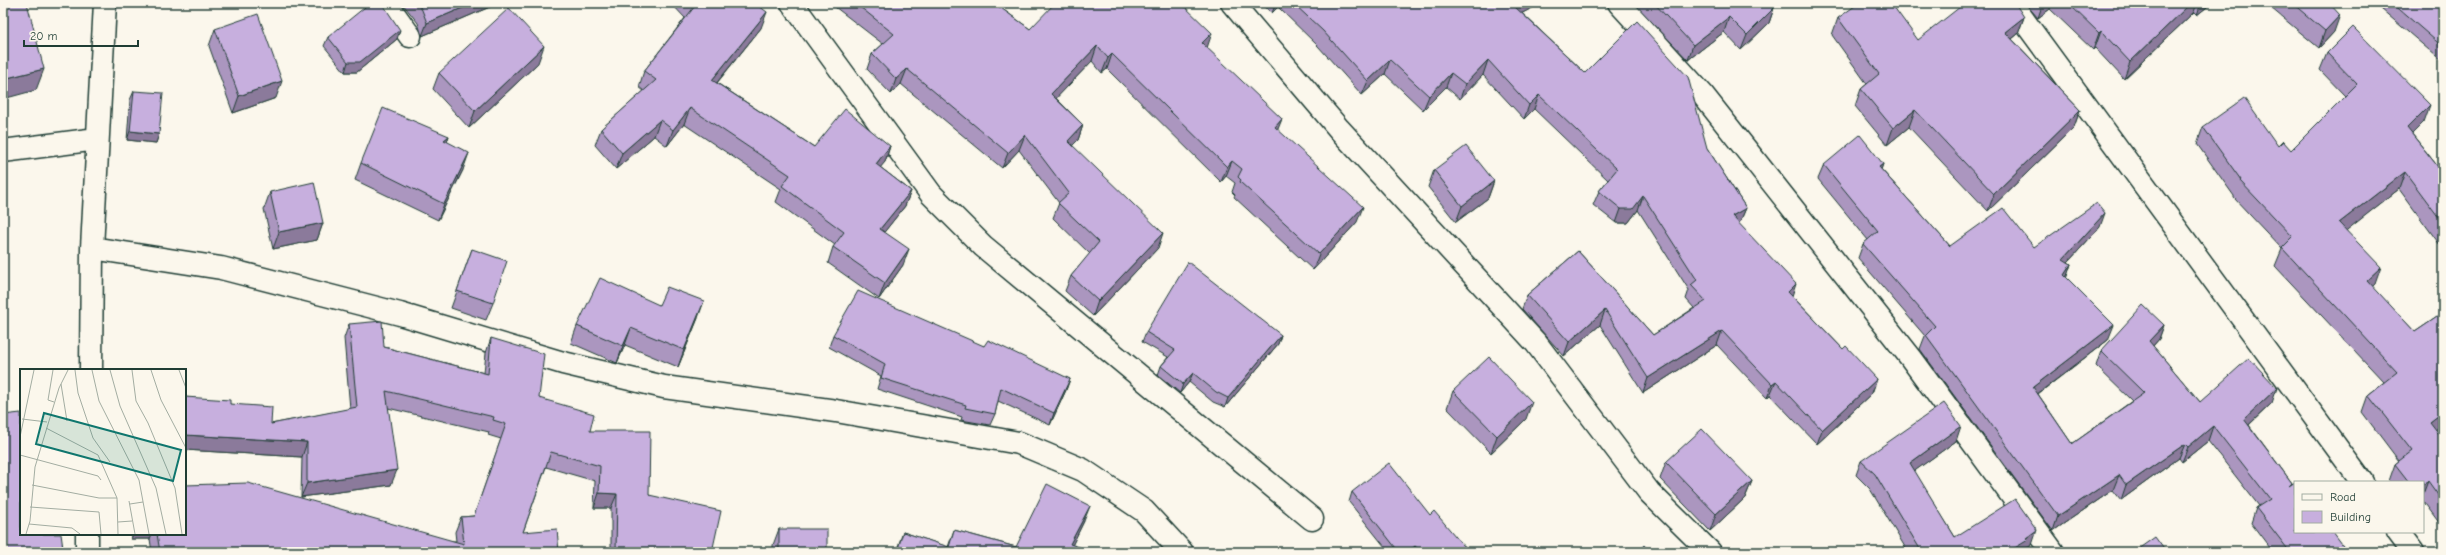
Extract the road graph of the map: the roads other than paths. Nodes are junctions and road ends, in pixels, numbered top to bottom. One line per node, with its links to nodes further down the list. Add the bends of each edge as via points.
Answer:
1 (106, 3): 8 (street)
2 (386, 3): 7 (street)
3 (792, 3): 13 (street, via 931,194 983,246)
4 (1232, 3): 18 (street, via 1339,129 1536,343 1649,492)
5 (1619, 3): 19 (street, via 1713,108 1911,358)
6 (2011, 3): 12 (street)
7 (410, 36)
8 (97, 139): 9 (street); 10 (street)
9 (3, 151)
10 (92, 248): 11 (street); 17 (street, via 221,268 400,314 563,363 664,387 836,410 1019,443 1083,470 1144,511)
11 (91, 369)
12 (2361, 481)
13 (1312, 519)
14 (2399, 533): 20 (street)
15 (87, 535): 16 (street)
16 (87, 552)
17 (1182, 552)
18 (1710, 552)
19 (2054, 552)
20 (2413, 552)

